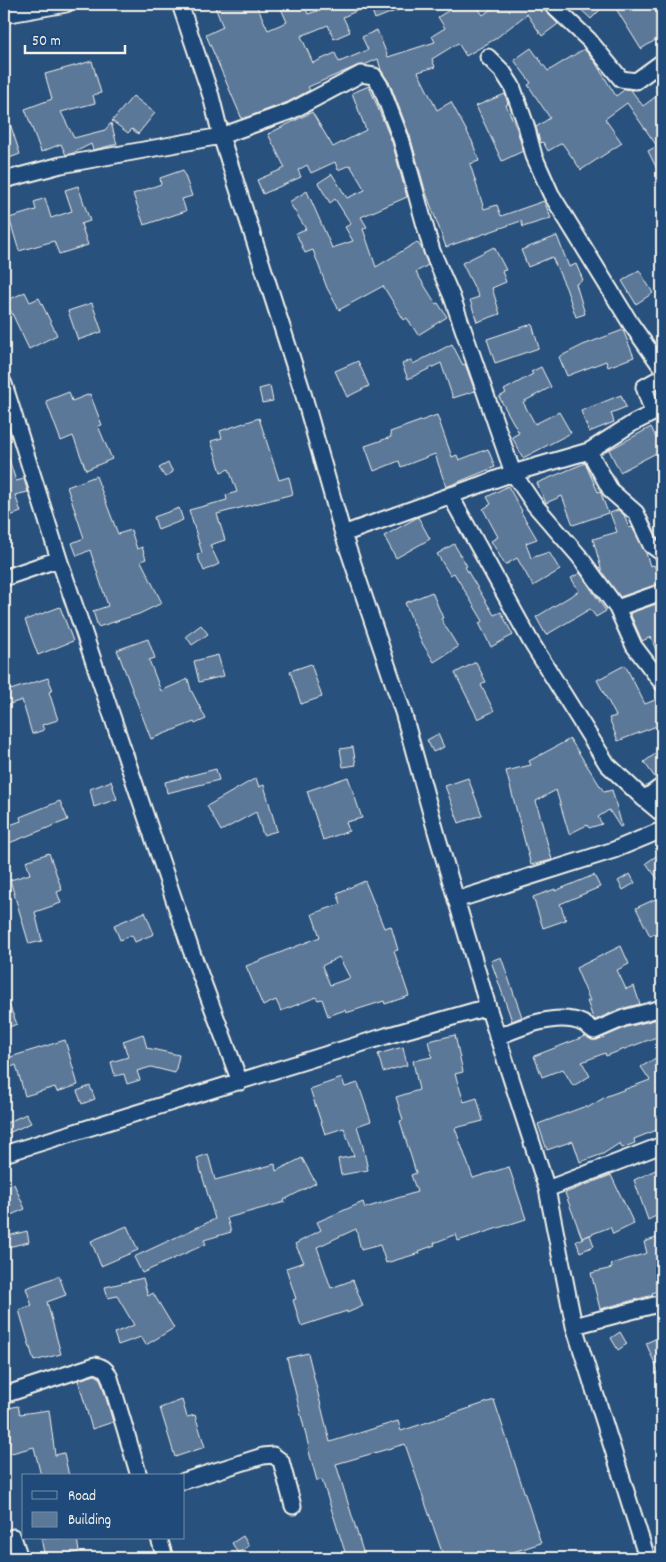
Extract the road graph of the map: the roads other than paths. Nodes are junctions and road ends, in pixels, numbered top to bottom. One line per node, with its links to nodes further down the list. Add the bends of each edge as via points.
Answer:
1 (66, 4): 4 (street)
2 (180, 4): 7 (street)
3 (551, 4): 6 (street, via 588,40 621,80 636,81)
4 (4, 15)
5 (488, 57): 9 (street, via 512,86 534,156 551,194)
6 (659, 72)
7 (221, 136): 8 (street, via 61,165); 13 (street, via 292,111 361,74 374,76 401,138 432,251 456,305); 15 (street, via 303,393)
8 (4, 180)
9 (662, 368)
10 (662, 377): 12 (street, via 644,387 653,413)
11 (4, 388): 17 (street)
12 (589, 451): 13 (street); 16 (street, via 610,492 636,513 652,545)
13 (514, 472): 14 (street); 20 (street, via 534,504 579,556)
14 (450, 495): 15 (street); 23 (street, via 532,642 607,764)
15 (343, 534): 26 (street, via 403,712)
16 (662, 553)
17 (58, 559): 18 (street); 30 (street, via 191,950)
18 (4, 578)
19 (662, 592): 20 (street)
20 (617, 608): 21 (street, via 634,646)
21 (662, 683)
22 (662, 786): 23 (street)
23 (644, 799): 24 (street)
24 (662, 814)
25 (662, 830): 26 (street, via 614,850)
26 (456, 900): 27 (street)
27 (488, 1007): 29 (street); 30 (street)
28 (662, 1008): 29 (street, via 624,1018 594,1031 573,1020 556,1020 528,1025)
29 (497, 1037): 33 (street)
30 (240, 1082): 32 (street)
31 (662, 1145): 33 (street)
32 (4, 1154)
33 (547, 1189): 35 (street)
34 (662, 1303): 35 (street)
35 (574, 1326): 44 (street)
36 (4, 1395): 37 (street, via 95,1365 102,1367 110,1378)
37 (138, 1474)
38 (185, 1481): 39 (street, via 273,1455 281,1461)
39 (293, 1506)
40 (14, 1537): 42 (street)
41 (160, 1540): 43 (street)
42 (20, 1558)
43 (165, 1558)
44 (647, 1558)

